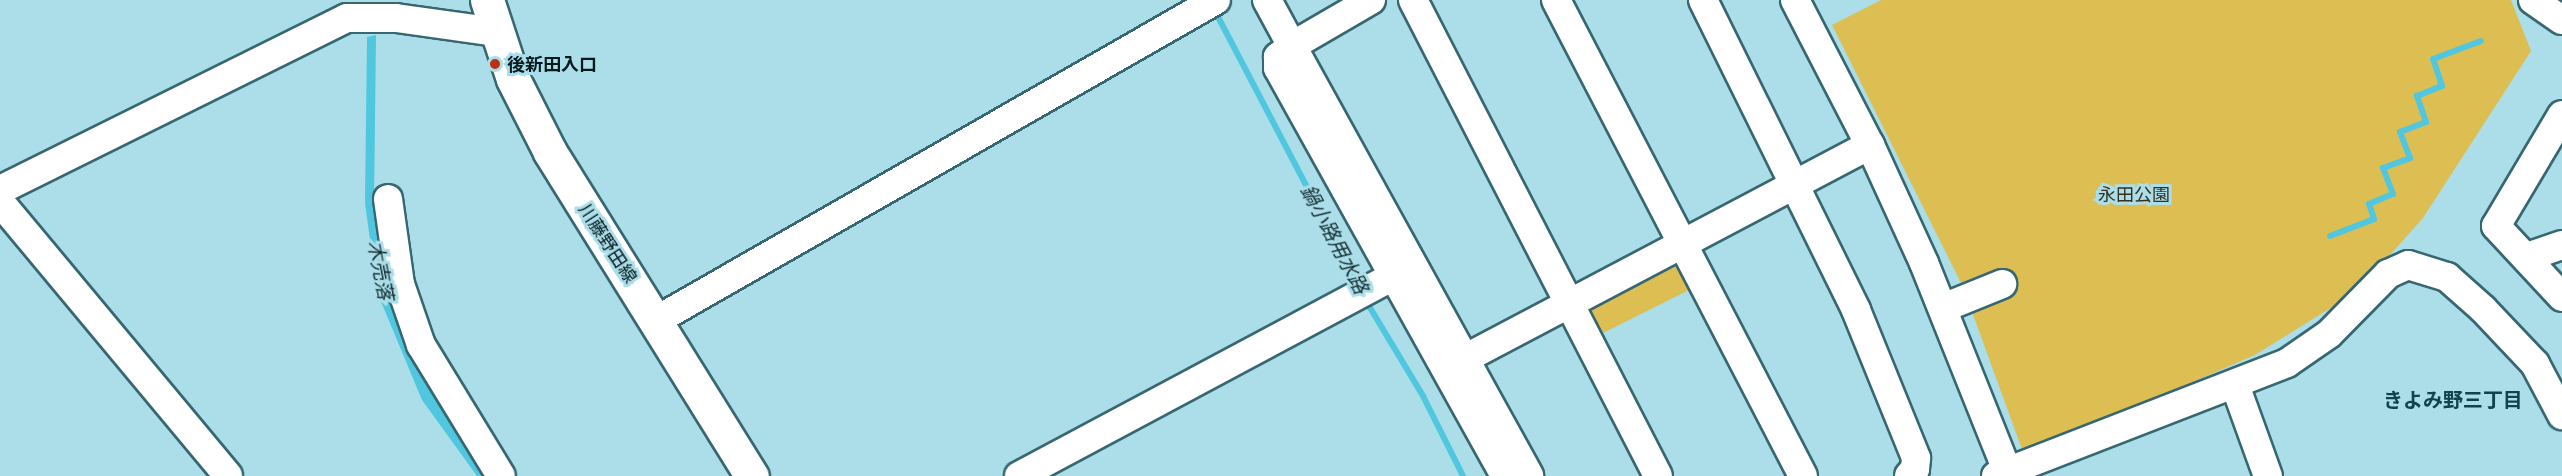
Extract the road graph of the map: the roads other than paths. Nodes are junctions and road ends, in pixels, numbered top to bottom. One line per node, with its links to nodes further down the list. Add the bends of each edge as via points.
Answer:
1 (487, 0): 12 (main road, 川藤野田線)
2 (1216, 0): 28 (street)
3 (1267, 0): 13 (street)
4 (1371, 0): 13 (street)
5 (1413, 0): 26 (street)
6 (1556, 0): 20 (street)
7 (1702, 0): 16 (street)
8 (1795, 0): 15 (street)
9 (2533, 0): 11 (street, via 2555,19)
10 (348, 9): 12 (street); 17 (street)
11 (2562, 20)
12 (497, 32): 28 (main road, 川藤野田線, via 513,79 545,143)
13 (1292, 46): 23 (street, via 1278,57 1278,68); 29 (street)
14 (2562, 114): 22 (street, via 2496,226)
15 (1870, 145): 16 (street); 27 (street)
16 (1795, 184): 20 (street); 41 (street, via 1856,310 1916,458 1916,469)
17 (0, 190)
18 (388, 199): 34 (street, via 400,284 421,345)
19 (0, 202): 33 (street)
20 (1682, 242): 26 (street); 40 (street)
21 (2562, 245): 22 (street)
22 (2527, 257): 25 (street)
23 (1394, 276): 36 (street); 37 (street)
24 (2002, 285): 27 (street)
25 (2562, 297)
26 (1568, 302): 29 (street); 39 (street)
27 (1943, 308): 32 (street)
28 (657, 320): 35 (main road, 川藤野田線)
29 (1464, 359): 38 (street)
30 (2235, 385): 31 (street, via 2287,363 2329,334 2388,274 2416,266 2447,277 2483,309 2535,364); 32 (street); 42 (street)
31 (2562, 415)
32 (2004, 474)
33 (228, 476)
34 (501, 476)
35 (752, 476)
36 (1019, 476)
37 (1505, 476)
38 (1529, 476)
39 (1658, 476)
40 (1803, 476)
41 (1909, 476)
42 (2268, 476)

